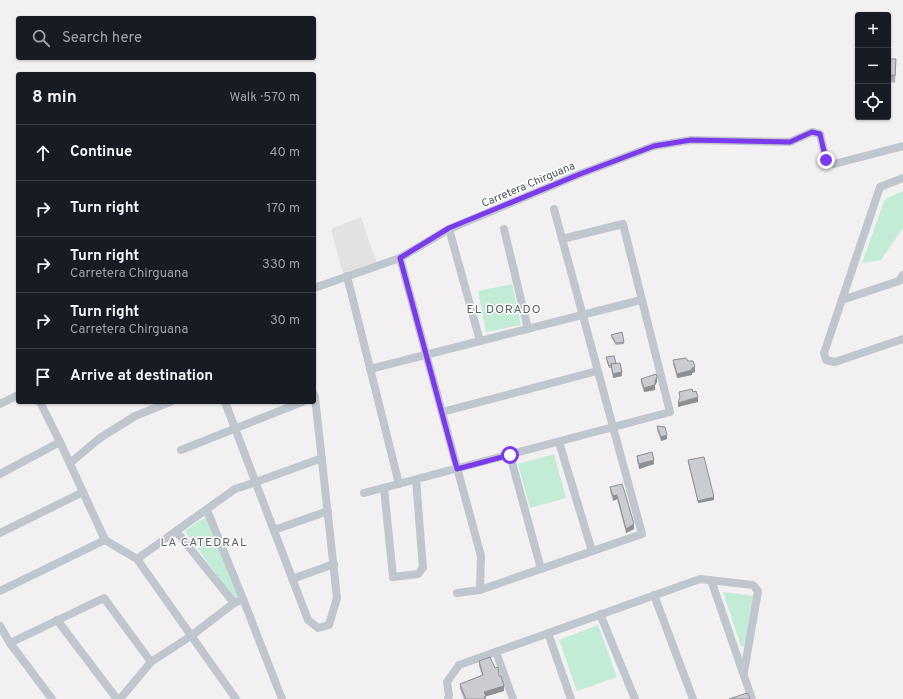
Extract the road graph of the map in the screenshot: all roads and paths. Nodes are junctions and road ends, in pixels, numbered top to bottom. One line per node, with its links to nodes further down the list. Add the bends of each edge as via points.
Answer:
1 (903, 146): 4 (street, Carretera Chirguana, via 834,164 826,160 820,134 812,132 790,142 691,140 654,146)
2 (903, 178): 12 (street, via 880,187)
3 (554, 209): 6 (street)
4 (449, 228): 7 (street, Carretera Chirguana); 16 (street)
5 (504, 229): 14 (street)
6 (562, 239): 11 (street, via 622,224); 13 (street)
7 (400, 258): 9 (street, Carretera Chirguana); 17 (street)
8 (903, 275): 12 (street, via 899,281)
9 (346, 276): 10 (street, Carretera Chirguana); 18 (street)
10 (316, 287)
11 (642, 300): 13 (street); 29 (street, via 670,412)
12 (842, 300): 15 (street, via 824,353 826,360 836,362)
13 (582, 315): 14 (street); 19 (street)
14 (528, 329): 16 (street)
15 (903, 340)
16 (480, 341): 17 (street)
17 (426, 355): 18 (street); 27 (street)
18 (370, 369): 40 (street)
19 (597, 371): 27 (street); 29 (street)
20 (16, 396): 21 (street)
21 (0, 404)
22 (41, 404): 30 (street)
23 (165, 404): 35 (street, via 135,416 100,438)
24 (227, 404): 28 (street)
25 (297, 404): 28 (street)
26 (315, 404): 34 (street)
27 (442, 412): 36 (street)
28 (235, 428): 32 (street); 39 (street)
29 (613, 428): 31 (street); 50 (street, via 642,534)
30 (60, 442): 35 (street); 37 (street)
31 (558, 442): 33 (street); 50 (street)
32 (181, 450)
33 (510, 455): 36 (street); 53 (street)
34 (322, 458): 39 (street); 45 (street)
35 (70, 462): 42 (street)
36 (457, 469): 38 (street); 56 (street, via 481,556)
37 (0, 474)
38 (416, 480): 40 (street); 41 (street, via 423,568 418,574 393,577)
39 (256, 482): 44 (street, via 235,489); 46 (street)
40 (399, 484): 41 (street)
41 (384, 488): 43 (street)
42 (83, 492): 48 (street); 49 (street)
43 (364, 494)
44 (207, 510): 47 (street); 60 (street)
45 (328, 511): 46 (street); 52 (street)
46 (274, 530): 54 (street)
47 (176, 532): 51 (street); 61 (street)
48 (0, 533)
49 (105, 540): 51 (street); 57 (street)
50 (592, 552): 53 (street)
51 (137, 559): 66 (street)
52 (334, 564): 54 (street); 54 (street, via 337,598 329,626 318,628 308,620)
53 (541, 569): 56 (street)
54 (292, 579)
55 (711, 580): 59 (street, via 700,579); 70 (street); 70 (street, via 753,585 758,591)
56 (480, 590): 58 (street)
57 (0, 591)
58 (457, 593)
59 (654, 595): 62 (street); 80 (street)
60 (243, 598): 61 (street); 76 (street)
61 (234, 603): 66 (street)
62 (600, 614): 65 (street); 79 (street)
63 (57, 620): 67 (street); 69 (street, via 104,598); 74 (street)
64 (0, 626): 67 (street)
65 (548, 633): 68 (street); 78 (street)
66 (191, 636): 69 (street); 75 (street)
67 (10, 643): 73 (street)
68 (496, 652): 72 (street, via 459,665 447,682); 77 (street)
69 (151, 662): 74 (street)
70 (744, 672): 71 (street)
71 (749, 696)
72 (449, 698)
73 (52, 699)
74 (119, 699)
75 (236, 699)
76 (282, 699)
77 (513, 699)
78 (571, 699)
79 (635, 699)
80 (692, 699)

